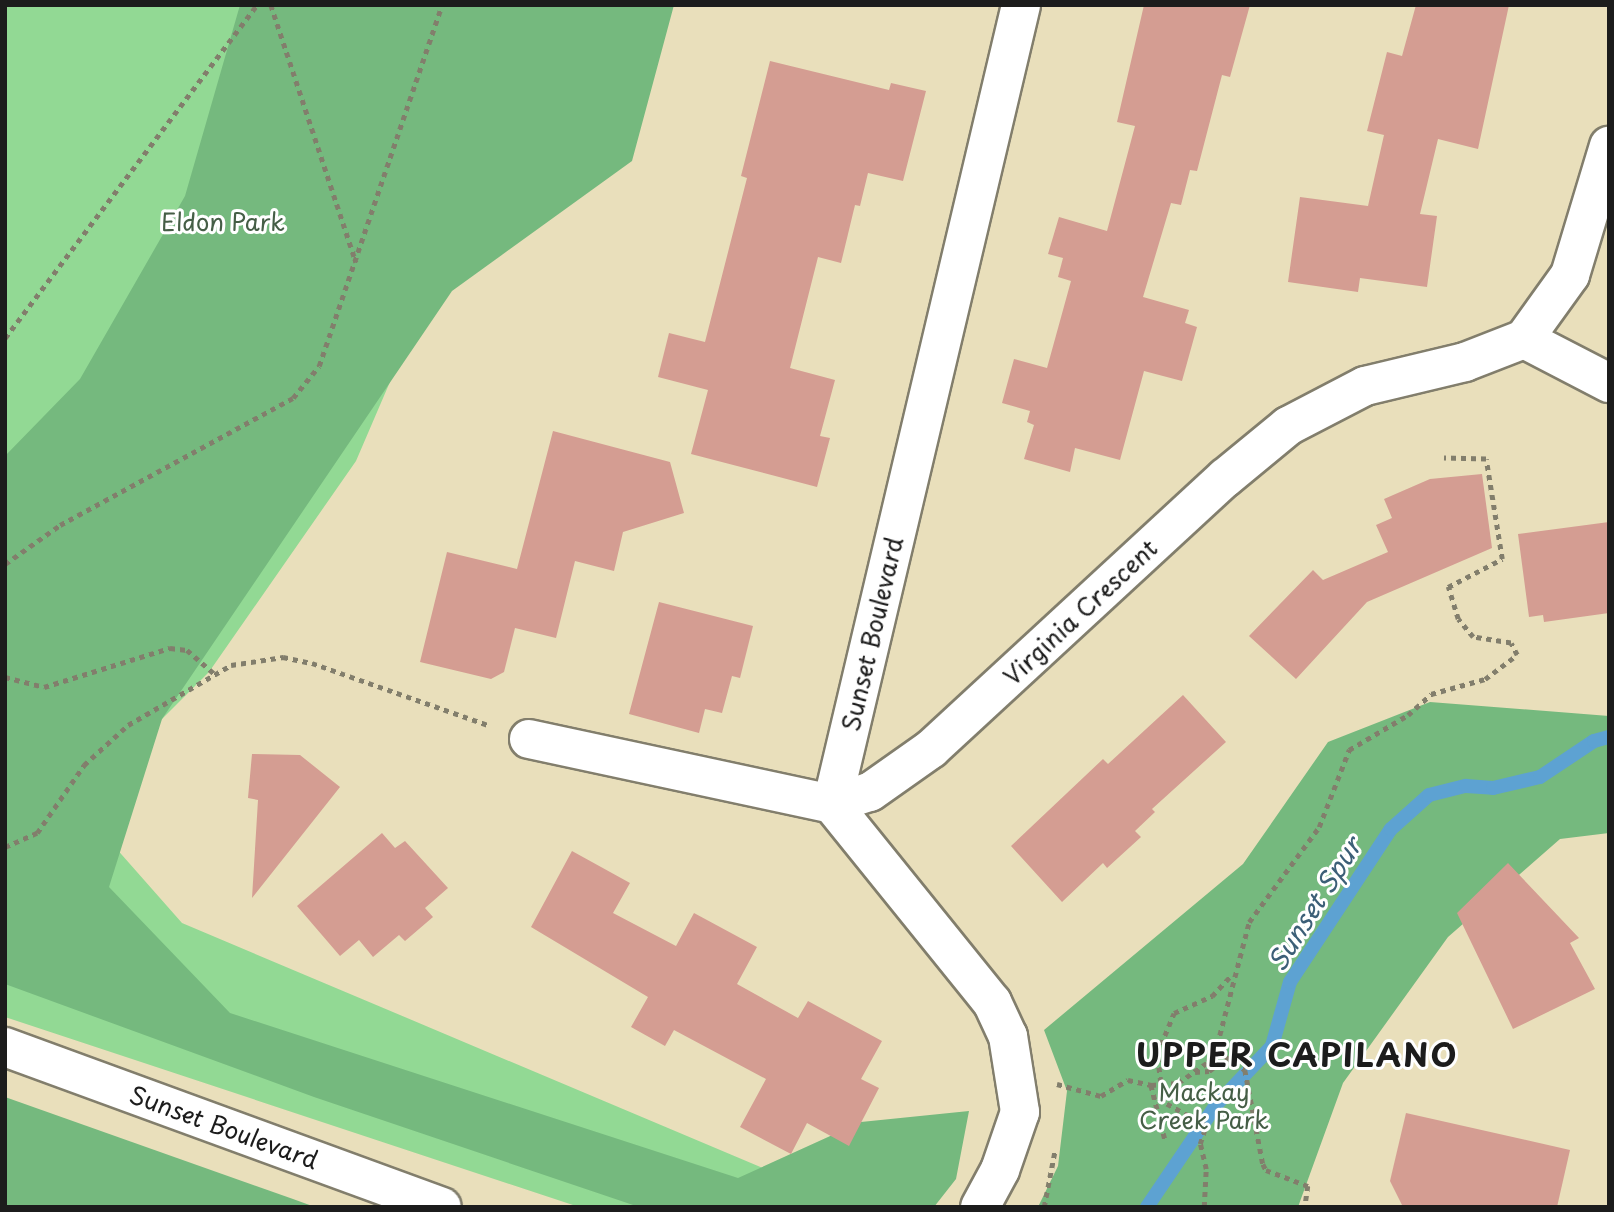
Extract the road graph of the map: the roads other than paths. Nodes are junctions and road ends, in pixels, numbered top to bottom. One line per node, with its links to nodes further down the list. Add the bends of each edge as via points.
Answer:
1 (1021, 5): 6 (street, Sunset Boulevard)
2 (1609, 146): 3 (street, via 1570,275)
3 (1524, 339): 4 (street); 6 (street, Virginia Crescent, via 1465,362 1365,386 1288,426 1225,478 931,749 870,792)
4 (1609, 383)
5 (529, 739): 6 (street, Virginia Crescent)
6 (832, 804): 9 (street, via 992,1002 1008,1036 1020,1112 999,1171)
7 (5, 1047): 8 (street, Sunset Boulevard)
8 (442, 1207)
9 (980, 1207)

